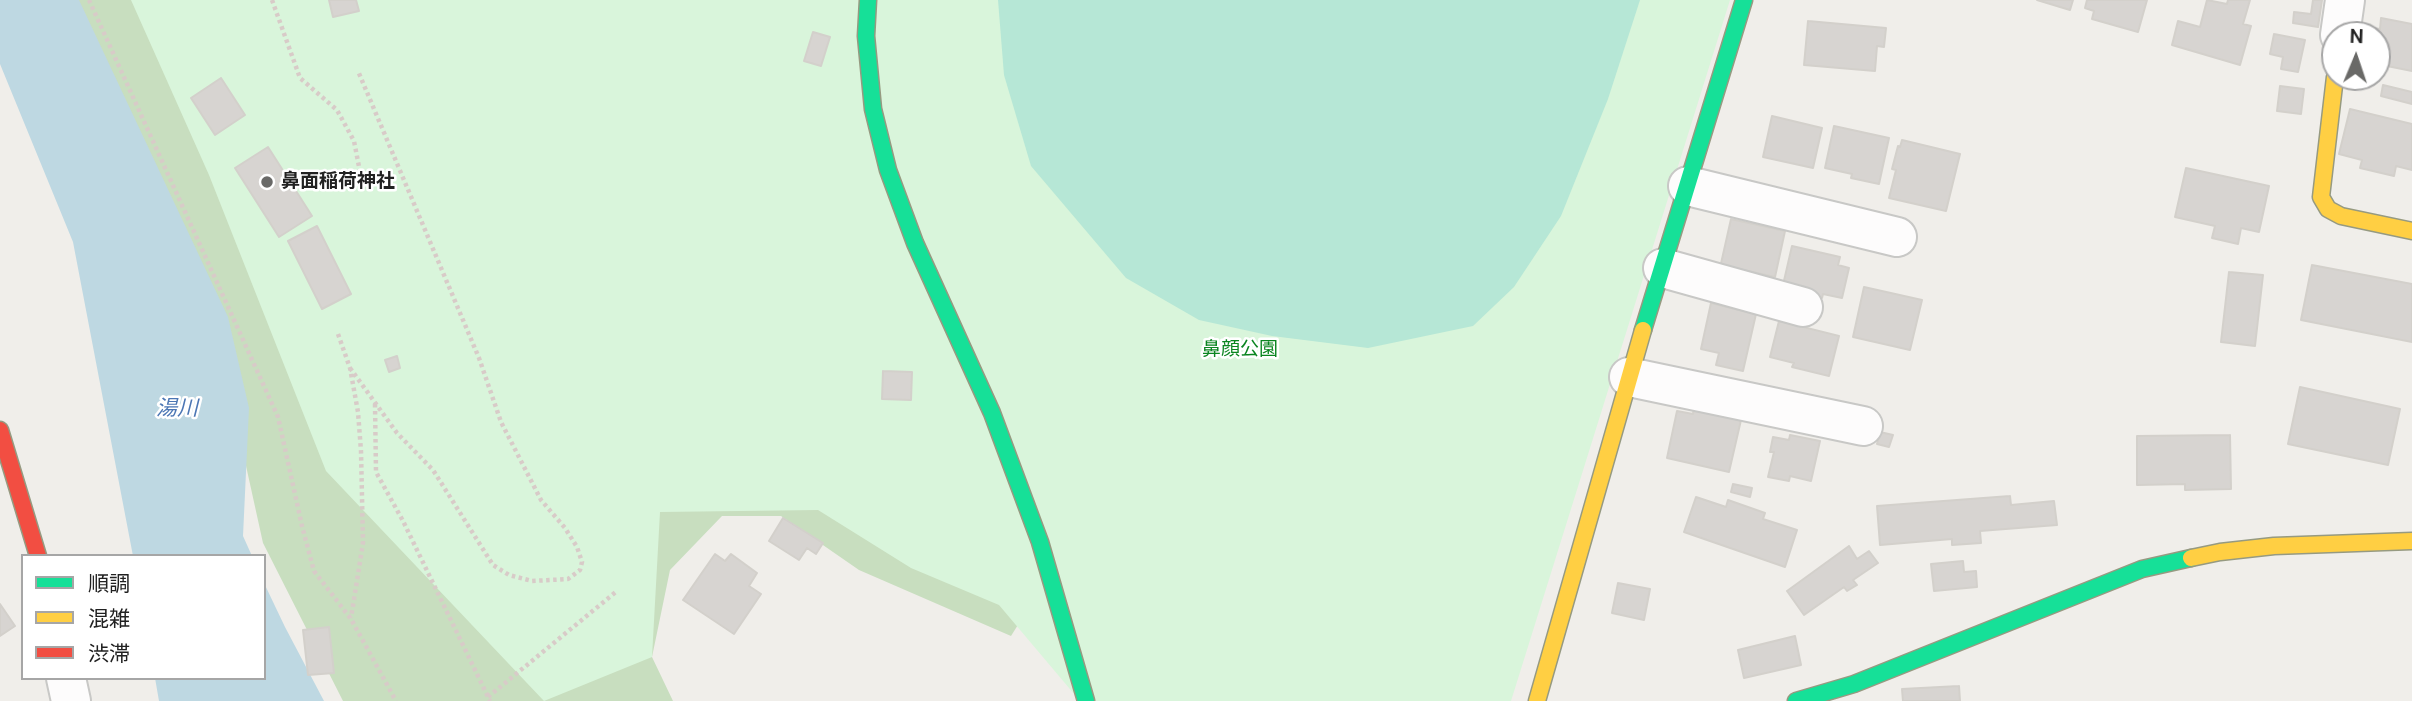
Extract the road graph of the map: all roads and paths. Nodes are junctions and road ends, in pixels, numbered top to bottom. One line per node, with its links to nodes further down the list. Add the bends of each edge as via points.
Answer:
1 (89, 0): 24 (path, via 278,417 314,571)
2 (272, 0): 9 (path, via 300,78 337,110 354,141)
3 (867, 0): 29 (street, via 873,109 888,170 915,243 992,413 1040,542)
4 (1744, 0): 10 (street)
5 (2345, 0): 6 (street)
6 (2342, 21)
7 (358, 71): 18 (path, via 480,358 500,422 541,500 577,547 580,569 568,579 531,581 493,565 433,470)
8 (2333, 91): 11 (street, via 2321,197 2328,209 2342,216)
9 (362, 182)
10 (1688, 186): 12 (street); 13 (street)
11 (2412, 231)
12 (1897, 237)
13 (1664, 268): 14 (street); 17 (street)
14 (1803, 307)
15 (338, 334): 16 (path)
16 (350, 368): 18 (path); 24 (path, via 361,451 363,543)
17 (1629, 377): 19 (street); 30 (street)
18 (375, 404): 26 (path, via 376,472)
19 (1863, 426)
20 (0, 430): 22 (street)
21 (2412, 541): 31 (street, via 2274,546 2142,569 1854,684)
22 (37, 554)
23 (617, 591): 26 (path)
24 (351, 619): 28 (path)
25 (66, 680): 27 (street)
26 (489, 699)
27 (71, 701)
28 (396, 701)
29 (1086, 701)
30 (1537, 701)
31 (1796, 701)

